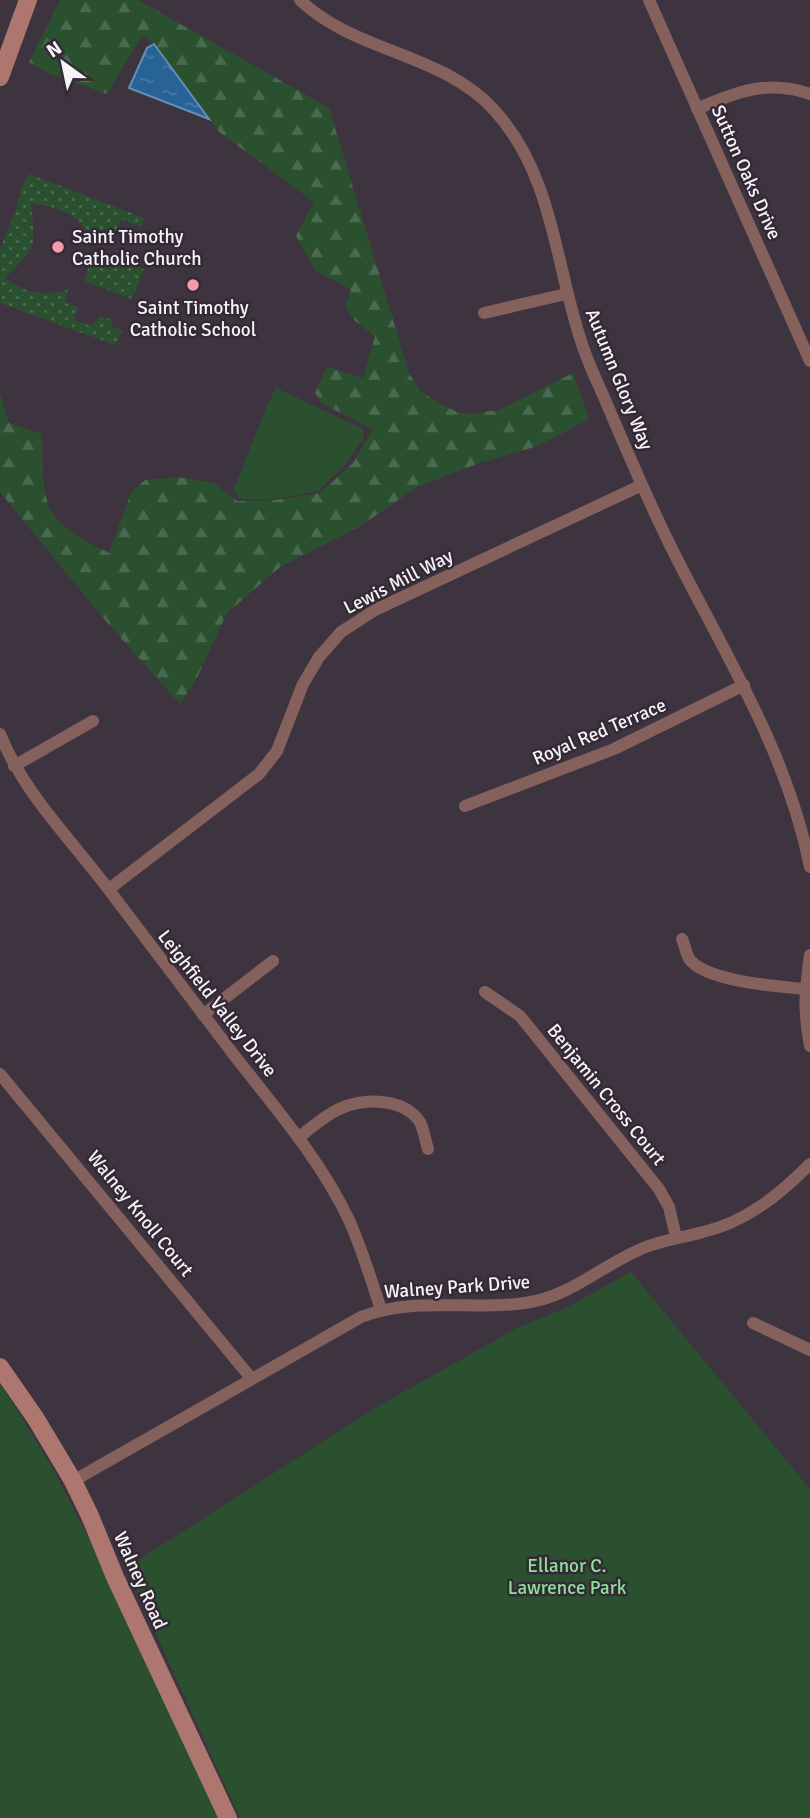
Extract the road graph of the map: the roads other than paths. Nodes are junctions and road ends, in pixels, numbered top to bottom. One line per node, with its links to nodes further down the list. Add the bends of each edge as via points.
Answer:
1 (27, 0): 4 (main road)
2 (300, 0): 7 (street, Autumn Glory Way, via 315,15 348,33 464,85 493,108 513,132 540,184)
3 (649, 0): 6 (street, Sutton Oaks Drive)
4 (0, 77)
5 (810, 94): 6 (street, via 762,87 737,91)
6 (697, 109): 9 (street, Sutton Oaks Drive)
7 (566, 293): 8 (street); 10 (street, Autumn Glory Way, via 582,344)
8 (484, 313)
9 (810, 361)
10 (642, 485): 11 (street, Autumn Glory Way); 17 (street, Lewis Mill Way, via 375,610 341,632 303,684 277,751 259,774)
11 (744, 685): 15 (street, Royal Red Terrace, via 614,749); 16 (street, Autumn Glory Way, via 771,743)
12 (93, 721): 14 (street)
13 (0, 734): 14 (street, Leighfield Valley Drive)
14 (14, 766): 17 (street, Leighfield Valley Drive)
15 (466, 806)
16 (810, 867)
17 (109, 889): 23 (street, Leighfield Valley Drive)
18 (682, 939): 21 (street, via 690,960 706,970 747,984)
19 (810, 955): 21 (street)
20 (273, 961): 23 (street)
21 (804, 989): 24 (street)
22 (485, 992): 29 (street, Benjamin Cross Court, via 520,1016 659,1189)
23 (204, 1015): 26 (street, Leighfield Valley Drive)
24 (810, 1046)
25 (0, 1073): 34 (street, Walney Knoll Court)
26 (298, 1138): 27 (street, via 339,1109 374,1101 411,1112 421,1125); 30 (street, Leighfield Valley Drive, via 349,1219)
27 (428, 1149)
28 (810, 1164): 29 (street, Walney Park Drive, via 781,1192 748,1214 721,1227)
29 (676, 1237): 30 (street, Walney Park Drive, via 640,1249 572,1289 545,1299 510,1305)
30 (381, 1310): 34 (street, Walney Park Drive, via 344,1325)
31 (753, 1323): 32 (street)
32 (810, 1350)
33 (0, 1367): 35 (main road, Walney Road)
34 (251, 1378): 35 (street, Walney Park Drive)
35 (73, 1482): 36 (main road, Walney Road)
36 (228, 1818)

